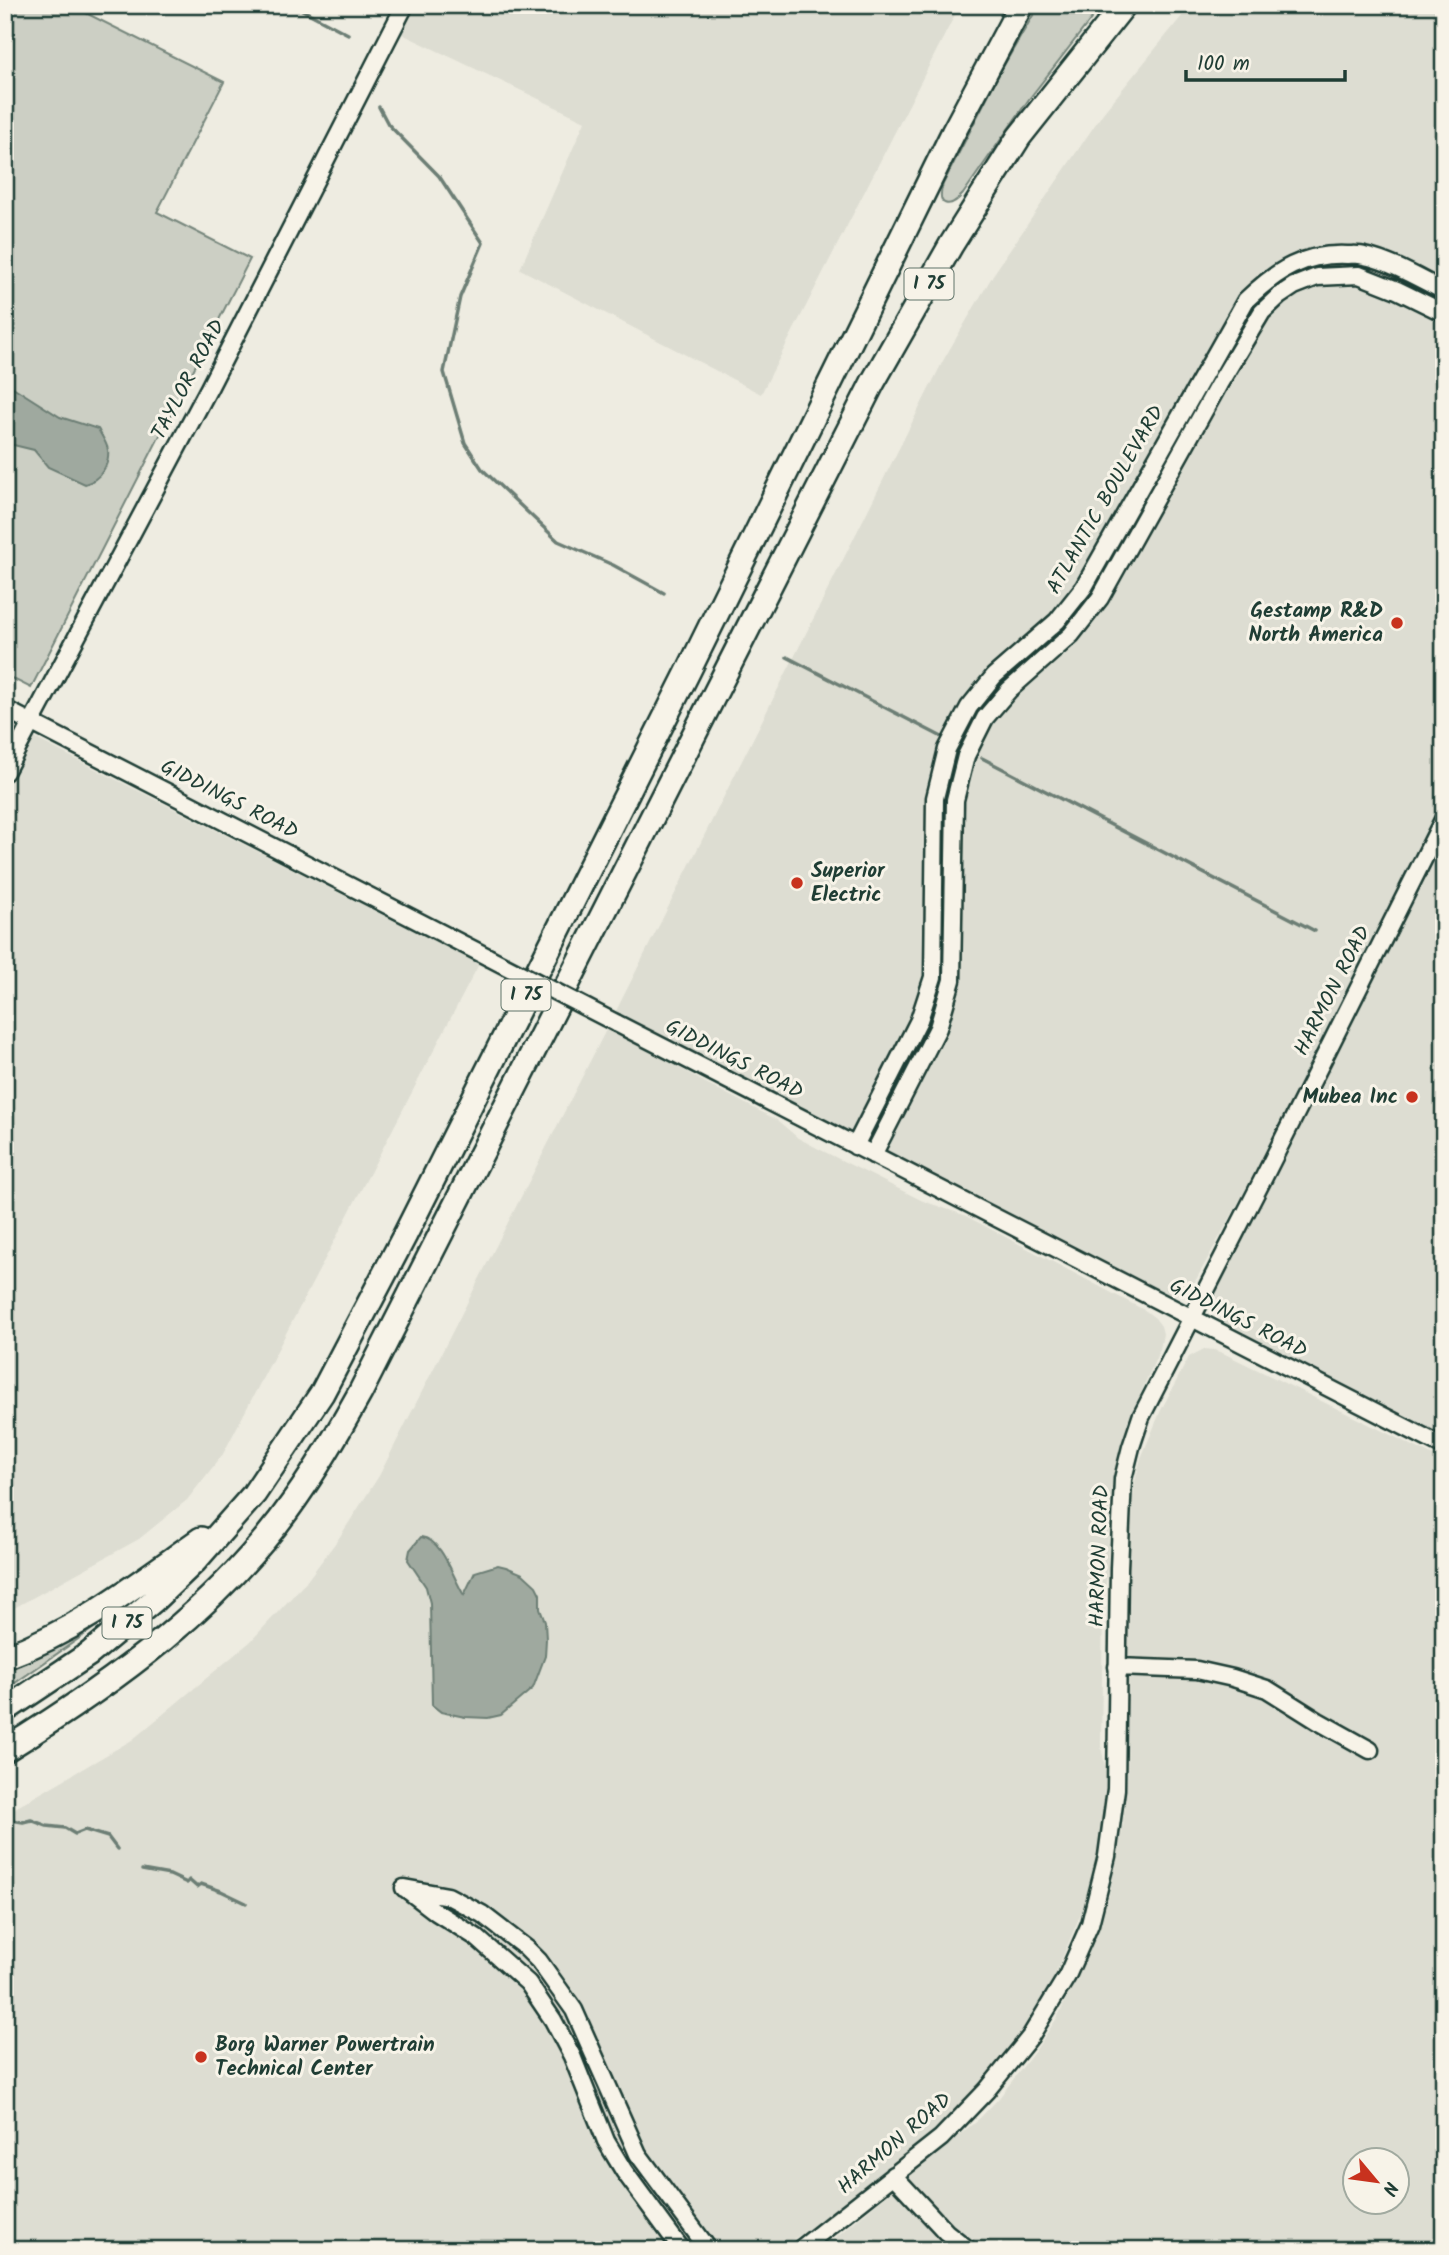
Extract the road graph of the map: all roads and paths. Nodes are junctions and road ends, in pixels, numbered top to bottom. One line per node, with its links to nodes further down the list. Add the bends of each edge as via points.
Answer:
1 (405, 5): 7 (street, TAYLOR ROAD)
2 (1021, 5): 14 (highway, I 75, via 405,1235 322,1393 254,1494)
3 (1124, 5): 18 (highway, I 75, via 1019,138 951,244 873,382 328,1450 295,1500 211,1598 112,1680)
4 (1444, 291): 10 (street, ATLANTIC BOULEVARD, via 1363,255 1337,254 1285,268 1246,300 1084,587 1057,621 994,676 969,707 947,749 935,798 933,977 919,1020)
5 (1444, 313): 11 (street, ATLANTIC BOULEVARD, via 1359,275 1317,277 1279,296 1262,312 1219,384 1100,598 1071,635 985,718 966,756 955,800 952,980 938,1028)
6 (5, 709): 7 (street, GIDDINGS ROAD)
7 (32, 722): 8 (street, TAYLOR ROAD); 10 (street, GIDDINGS ROAD, bridge)
8 (5, 772)
9 (1444, 818): 12 (street, HARMON ROAD)
10 (855, 1146): 11 (street, GIDDINGS ROAD)
11 (873, 1155): 12 (street, GIDDINGS ROAD)
12 (1192, 1318): 13 (street, GIDDINGS ROAD); 16 (street, HARMON ROAD, via 1141,1418 1123,1479)
13 (1444, 1447)
14 (233, 1517): 15 (highway, via 93,1615 51,1639); 17 (highway, I 75, via 195,1560 124,1626)
15 (5, 1657)
16 (1117, 1667): 19 (street, via 1197,1670 1267,1689); 20 (street, HARMON ROAD, via 1116,1789 1107,1856 1090,1924 1067,1976 1030,2037 941,2138)
17 (5, 1710)
18 (5, 1750)
19 (1370, 1750)
20 (893, 2175): 23 (street, HARMON ROAD); 24 (street)
21 (682, 2250): 22 (street, via 606,2141 572,2056 528,1983 476,1937 404,1888 462,1903 539,1961 574,2010 638,2154)
22 (709, 2250)
23 (799, 2250)
24 (969, 2250)

